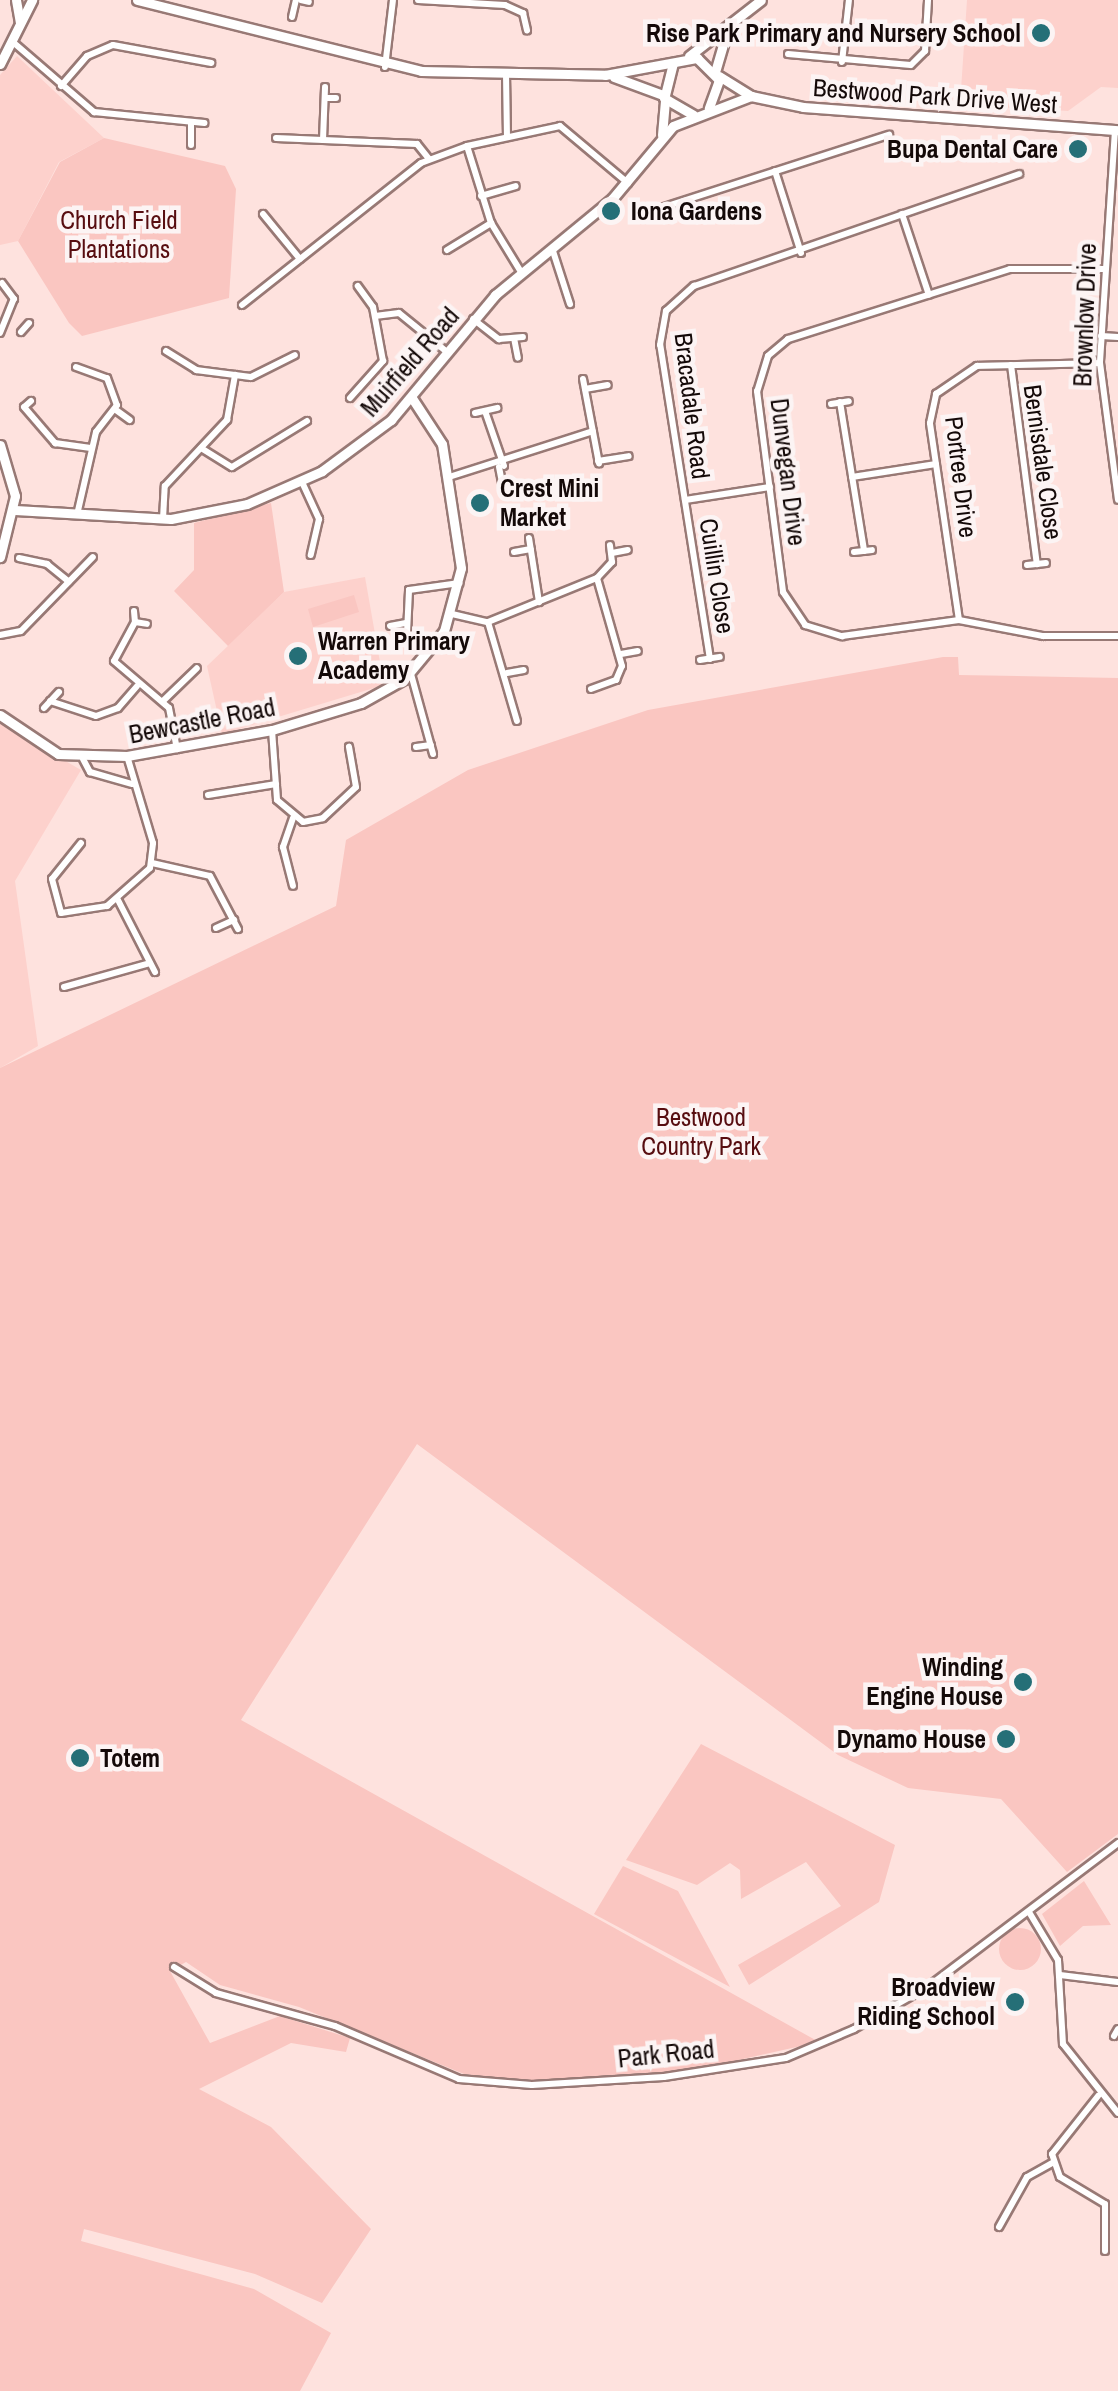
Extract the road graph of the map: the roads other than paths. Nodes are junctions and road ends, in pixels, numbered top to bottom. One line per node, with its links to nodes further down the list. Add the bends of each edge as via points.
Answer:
1 (16, 0): 12 (street)
2 (32, 0): 12 (street)
3 (137, 0): 24 (street)
4 (393, 0): 24 (street)
5 (418, 0): 14 (street, via 505,6 522,13)
6 (761, 0): 13 (street)
7 (928, 0): 21 (street, via 916,63)
8 (302, 1): 11 (street)
9 (839, 2): 10 (street)
10 (848, 2): 21 (street)
11 (292, 17)
12 (20, 22): 15 (street)
13 (728, 28): 19 (street); 25 (street)
14 (527, 31)
15 (14, 43): 22 (street); 28 (street)
16 (800, 46): 18 (street)
17 (788, 54): 18 (street)
18 (798, 56): 21 (street)
19 (686, 58): 20 (street); 25 (street, Bestwood Park Drive West)
20 (675, 62): 27 (street); 33 (street)
21 (842, 62)
22 (0, 64)
23 (212, 64): 28 (street, via 113,44 87,56)
24 (385, 67): 26 (street)
25 (716, 73): 30 (street, Bestwood Park Drive West); 34 (street)
26 (506, 74): 27 (street); 40 (street)
27 (605, 75): 33 (street)
28 (61, 86): 36 (street, via 106,116)
29 (325, 87): 31 (street)
30 (750, 96): 34 (street, Bestwood Park Drive West); 38 (street, Bestwood Park Drive West)
31 (325, 98): 32 (street); 44 (street)
32 (336, 98)
33 (664, 98): 35 (street); 42 (street)
34 (707, 110): 35 (street, Bestwood Park Drive West)
35 (694, 115): 42 (street, Muirfield Road)
36 (192, 122): 37 (street); 46 (street)
37 (204, 123)
38 (1117, 130): 65 (street, Brownlow Drive)
39 (862, 133): 45 (street)
40 (506, 134): 47 (street); 51 (street, via 568,129)
41 (889, 135): 45 (street)
42 (662, 137): 51 (street, Muirfield Road)
43 (276, 138): 44 (street)
44 (323, 140): 48 (street, via 417,144)
45 (865, 143): 49 (street)
46 (191, 145)
47 (466, 146): 48 (street); 53 (street)
48 (429, 159): 63 (street)
49 (775, 172): 55 (street); 62 (street)
50 (1019, 174): 57 (street, Bracadale Road)
51 (628, 183): 61 (street, Muirfield Road)
52 (516, 186): 53 (street)
53 (481, 196): 59 (street)
54 (648, 201): 55 (street)
55 (652, 211): 58 (street)
56 (263, 214): 63 (street)
57 (902, 214): 62 (street, Bracadale Road); 72 (street)
58 (636, 216)
59 (491, 223): 60 (street, via 451,248); 66 (street)
60 (448, 238)
61 (552, 248): 66 (street, Muirfield Road); 71 (street)
62 (801, 253): 129 (street, Bracadale Road, via 694,286 666,311 660,345)
63 (300, 259): 73 (street)
64 (1118, 266): 65 (street, Dunvegan Drive)
65 (1105, 267): 72 (street, Dunvegan Drive, via 1024,266); 82 (street, Brownlow Drive)
66 (521, 272): 79 (street, Muirfield Road)
67 (17, 280): 68 (street)
68 (5, 285): 78 (street)
69 (358, 286): 77 (street)
70 (580, 290): 71 (street)
71 (568, 293): 74 (street)
72 (929, 294): 127 (street, Dunvegan Drive, via 788,339 768,356 757,391)
73 (251, 299): 75 (street); 76 (street)
74 (570, 304)
75 (242, 305)
76 (257, 307)
77 (375, 316): 86 (street, via 399,313); 102 (street, via 383,361)
78 (9, 319): 80 (street); 81 (street)
79 (473, 320): 86 (street, Muirfield Road); 89 (street, via 495,338 519,338)
80 (24, 326)
81 (0, 333)
82 (1102, 336): 83 (street); 92 (street, Brownlow Drive)
83 (1118, 337)
84 (166, 351): 90 (street)
85 (186, 351): 90 (street)
86 (447, 352): 104 (street, Muirfield Road)
87 (295, 356): 88 (street)
88 (284, 358): 95 (street); 97 (street, via 258,376)
89 (518, 358)
90 (180, 360): 97 (street)
91 (97, 362): 96 (street)
92 (1100, 362): 93 (street, Portree Drive); 130 (street, Brownlow Drive)
93 (1011, 365): 122 (street, Portree Drive, via 966,368 942,387 930,412); 145 (street, Bernisdale Close, via 1042,564)
94 (76, 368): 96 (street)
95 (286, 368)
96 (94, 371): 108 (street, via 114,388)
97 (234, 375): 119 (street, via 227,420)
98 (583, 379): 101 (street)
99 (356, 380): 102 (street)
100 (608, 385): 101 (street)
101 (585, 389): 114 (street)
102 (363, 391): 103 (street)
103 (350, 398)
104 (412, 398): 124 (street, Bewcastle Road, via 436,427); 126 (street, Muirfield Road)
105 (31, 401): 116 (street, via 24,407)
106 (831, 404): 125 (street, via 845,402)
107 (497, 408): 109 (street)
108 (116, 410): 111 (street); 118 (street)
109 (486, 411): 110 (street); 123 (street)
110 (475, 413)
111 (130, 420)
112 (307, 422): 113 (street)
113 (298, 431): 115 (street); 119 (street, via 232,467)
114 (593, 431): 121 (street, via 599,462); 123 (street)
115 (304, 439)
116 (58, 444): 118 (street); 120 (street)
117 (0, 445): 131 (street)
118 (91, 448): 132 (street)
119 (201, 448): 133 (street, via 165,486)
120 (55, 456)
121 (629, 456)
122 (936, 464): 125 (street); 152 (street, Portree Drive)
123 (502, 467): 124 (street); 128 (street)
124 (449, 477): 148 (street, Bewcastle Road)
125 (852, 477): 140 (street, via 868,550)
126 (302, 482): 133 (street, Muirfield Road, via 228,509); 138 (street, via 320,519 314,551)
127 (770, 486): 129 (street, Bracadale Road); 152 (street, Dunvegan Drive, via 784,592 805,625 842,636)
128 (503, 488)
129 (684, 500): 166 (street, Cuillin Close)
130 (1118, 500)
131 (15, 510): 132 (street, Muirfield Road); 141 (street)
132 (76, 516): 133 (street, Muirfield Road)
133 (163, 519)
134 (529, 538): 136 (street)
135 (30, 548): 144 (street)
136 (531, 549): 139 (street); 149 (street)
137 (628, 550): 146 (street, via 611,549)
138 (325, 552)
139 (514, 552)
140 (854, 552)
141 (0, 557)
142 (93, 557): 147 (street)
143 (19, 558): 144 (street)
144 (28, 559): 147 (street)
145 (1027, 565)
146 (597, 578): 149 (street); 164 (street)
147 (69, 582): 159 (street, via 21,632)
148 (460, 582): 151 (street, Bewcastle Road); 155 (street, via 412,587)
149 (540, 602): 154 (street)
150 (134, 610): 153 (street)
151 (452, 614): 154 (street); 171 (street, Bewcastle Road)
152 (959, 620): 160 (street, Dunvegan Drive, via 1044,636)
153 (135, 622): 156 (street); 163 (street)
154 (488, 622): 170 (street)
155 (406, 623): 157 (street); 158 (street)
156 (146, 624)
157 (390, 626)
158 (407, 633)
159 (0, 635)
160 (1118, 636)
161 (638, 651): 164 (street)
162 (100, 652): 163 (street)
163 (113, 654): 175 (street)
164 (621, 654): 176 (street, via 620,676)
165 (720, 658): 166 (street, Cuillin Close)
166 (710, 659): 167 (street, Cuillin Close)
167 (700, 660)
168 (197, 668): 172 (street)
169 (524, 670): 170 (street)
170 (506, 672): 181 (street, via 520,710)
171 (411, 674): 182 (street, Bewcastle Road, via 361,704); 183 (street)
172 (190, 675): 174 (street); 179 (street)
173 (600, 677): 176 (street)
174 (197, 683)
175 (136, 686): 178 (street, via 96,716 47,704); 179 (street)
176 (602, 687): 177 (street)
177 (592, 689)
178 (58, 692)
179 (163, 701): 186 (street)
180 (0, 715): 191 (street, Bewcastle Road, via 29,740)
181 (517, 721)
182 (272, 730): 186 (street, Bewcastle Road); 194 (street)
183 (431, 745): 185 (street); 188 (street)
184 (349, 746): 190 (street)
185 (416, 748)
186 (177, 749): 189 (street, Bewcastle Road)
187 (362, 754): 190 (street)
188 (433, 754)
189 (127, 756): 191 (street, Bewcastle Road); 192 (street)
190 (352, 756): 195 (street)
191 (83, 759): 192 (street, via 90,772)
192 (132, 784): 199 (street)
193 (213, 784): 194 (street, via 211,794)
194 (276, 784): 197 (street)
195 (356, 787): 196 (street); 197 (street, via 323,818)
196 (366, 792)
197 (292, 818): 201 (street, via 283,847)
198 (75, 845): 203 (street, via 52,879 53,914 90,912)
199 (152, 863): 203 (street); 204 (street, via 210,876)
200 (301, 874): 201 (street)
201 (290, 876): 202 (street)
202 (293, 886)
203 (118, 900): 207 (street)
204 (234, 920): 205 (street); 206 (street)
205 (216, 928)
206 (238, 929)
207 (150, 962): 208 (street); 209 (street)
208 (155, 972)
209 (74, 985): 210 (street); 211 (street)
210 (64, 987)
211 (76, 995)
212 (1118, 1843): 213 (street, Park Road)
213 (1029, 1912): 215 (street, Park Road, via 929,1986 817,2048 646,2078 459,2079 335,2026 216,1993); 216 (street)
214 (1091, 1966): 217 (street)
215 (174, 1967)
216 (1060, 1974): 217 (street); 219 (street, via 1060,2037)
217 (1090, 1976): 218 (street)
218 (1118, 1982)
219 (1098, 2096): 220 (street); 221 (street, via 1054,2145)
220 (1118, 2113)
221 (1052, 2163): 222 (street, via 1027,2177); 223 (street, via 1105,2204)
222 (999, 2227)
223 (1107, 2242): 224 (street); 225 (street)
224 (1117, 2244)
225 (1105, 2252)

